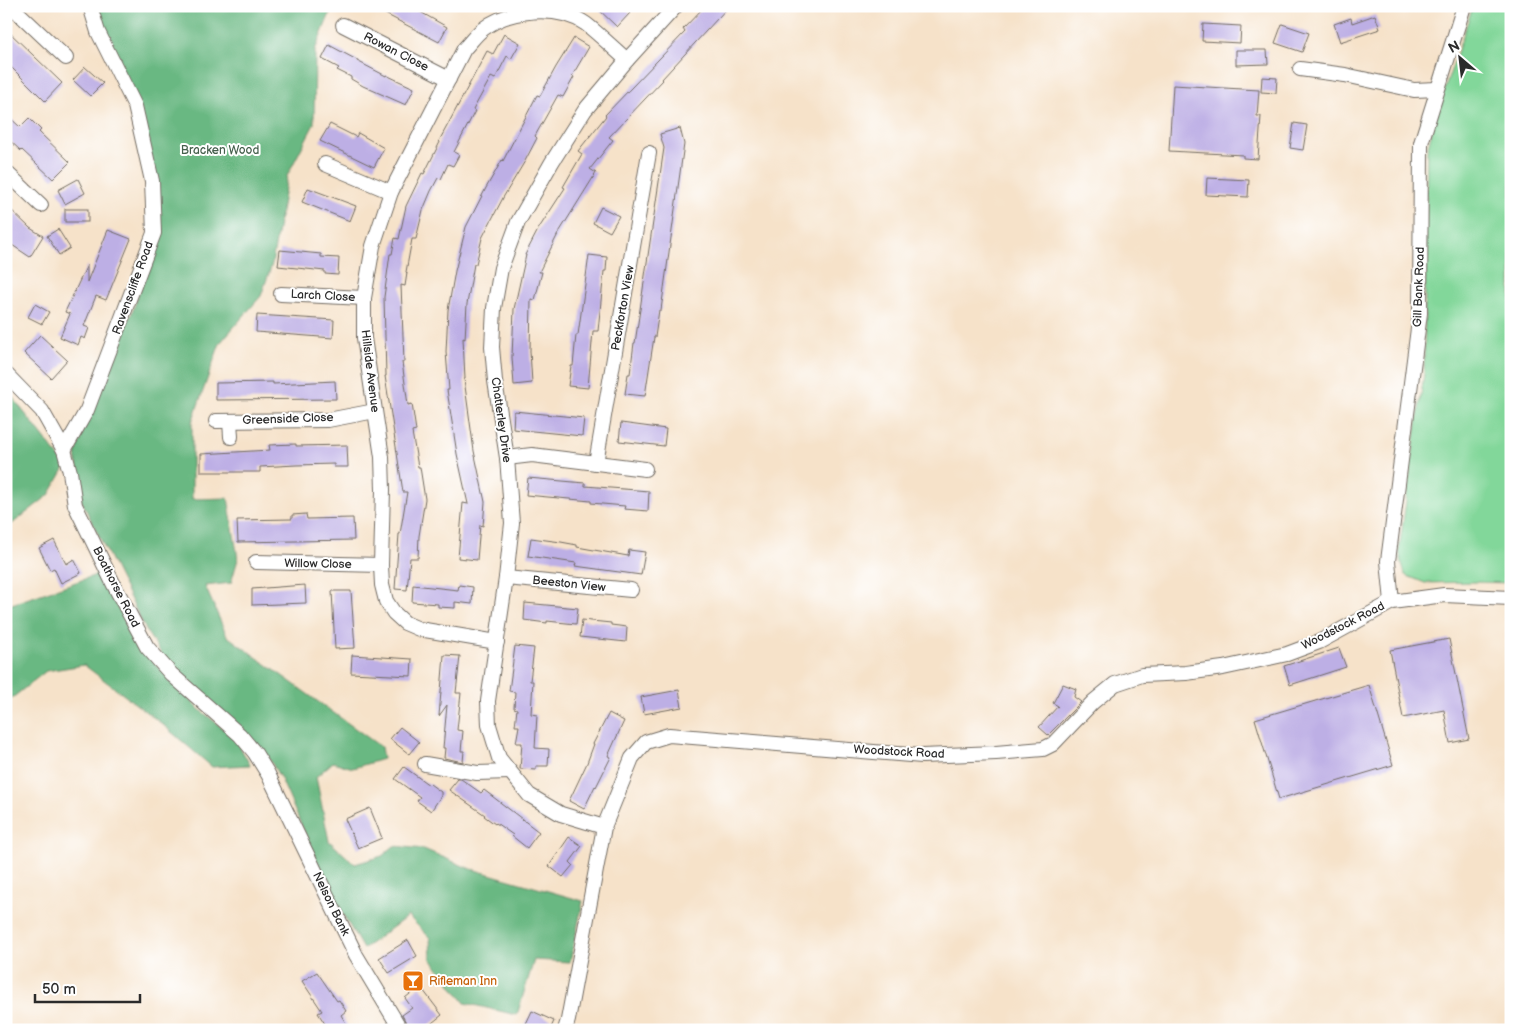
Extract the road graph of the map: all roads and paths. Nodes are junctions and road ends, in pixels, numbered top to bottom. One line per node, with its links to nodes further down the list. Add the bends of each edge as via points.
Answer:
1 (11, 6): 7 (street)
2 (90, 6): 22 (street, Ravenscliffe Road, via 98,32 135,106 152,181 154,232 87,410)
3 (676, 6): 8 (street, Chatterley Drive)
4 (1464, 6): 11 (street, Gill Bank Road)
5 (531, 9): 8 (street, Hillside Avenue, via 584,23); 10 (street, Hillside Avenue, via 497,20 482,30 464,49)
6 (342, 25): 10 (street, Rowan Close)
7 (66, 58)
8 (627, 60): 23 (street, Chatterley Drive, via 585,110 552,162 518,222 501,268 492,347)
9 (1300, 69): 11 (street, via 1414,90)
10 (450, 79): 15 (street, Hillside Avenue)
11 (1438, 89): 31 (street, Gill Bank Road, via 1421,143 1420,313 1388,561)
12 (649, 153): 24 (street, Peckforton View)
13 (325, 164): 15 (street)
14 (6, 172): 16 (street)
15 (392, 192): 18 (street, Hillside Avenue, via 373,246)
16 (41, 205)
17 (281, 294): 18 (street, Larch Close)
18 (364, 298): 20 (street, Hillside Avenue, via 364,338)
19 (6, 374): 22 (street, Boathorse Road, via 42,411)
20 (375, 411): 21 (street, Greenside Close, via 328,420 223,421); 27 (street, Hillside Avenue, via 382,457)
21 (231, 437)
22 (64, 450): 35 (street, Boathorse Road, via 75,505 147,647 171,674 240,734)
23 (508, 458): 24 (street, via 532,455); 28 (street, Chatterley Drive, via 512,523)
24 (596, 463): 25 (street)
25 (645, 469)
26 (256, 562): 27 (street, Willow Close)
27 (380, 565): 32 (street, Hillside Avenue, via 386,601 405,623 419,629)
28 (506, 578): 29 (street, Beeston View); 32 (street, Chatterley Drive)
29 (631, 590)
30 (1511, 598): 31 (street, Woodstock Road, via 1444,595)
31 (1392, 602): 36 (street, Woodstock Road, via 1319,642 1287,654 1186,674 1142,675 1115,684 1092,702 1053,744 1043,749 922,756 669,735 646,742 632,758)
32 (497, 642): 34 (street, Chatterley Drive, via 488,701 489,725 499,758)
33 (425, 764): 34 (street, via 477,773)
34 (510, 772): 36 (street, Chatterley Drive, via 529,795 561,814)
35 (268, 774): 37 (street, Nelson Bank, via 356,955)
36 (604, 827): 38 (street, Woodstock Road)
37 (401, 1030)
38 (565, 1030)

